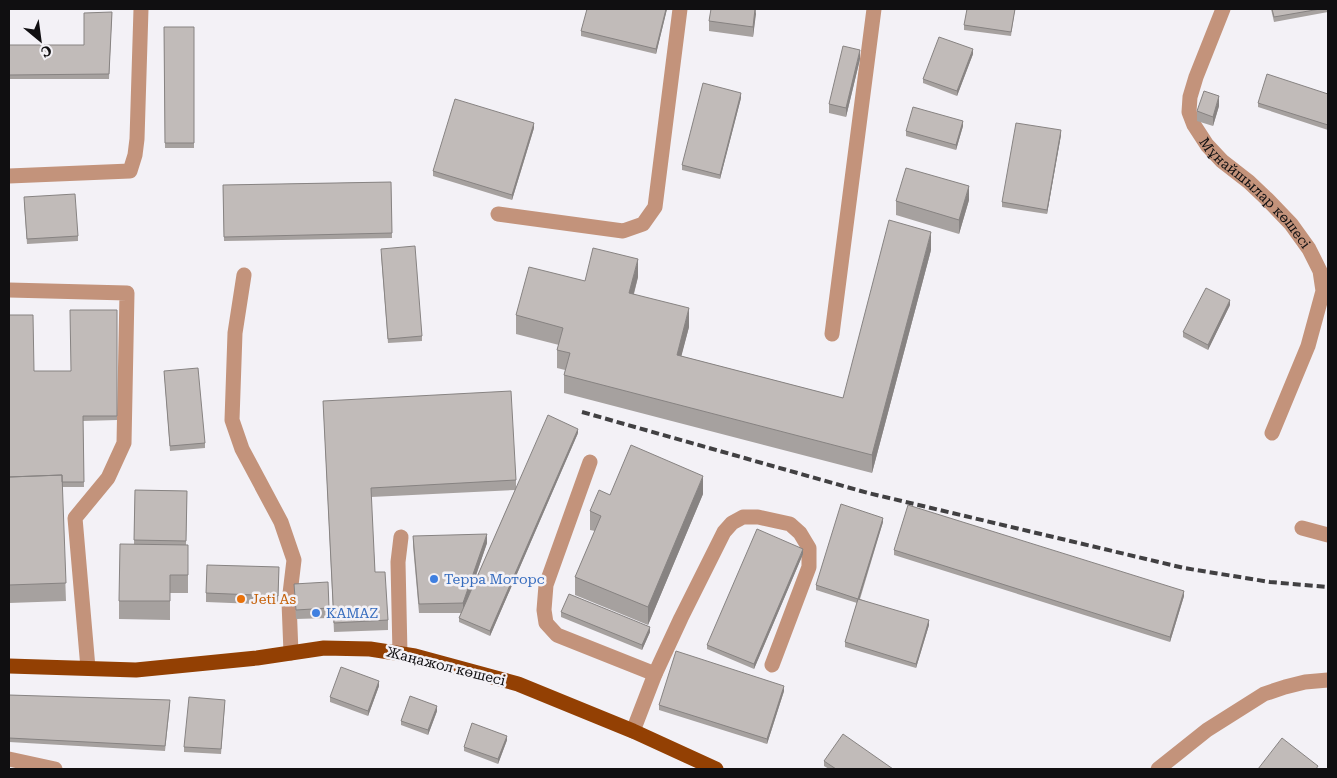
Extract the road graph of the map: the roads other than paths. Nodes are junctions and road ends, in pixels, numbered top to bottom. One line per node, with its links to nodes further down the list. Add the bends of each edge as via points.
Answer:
1 (141, 9): 5 (street, via 137,138 130,171)
2 (680, 9): 6 (street, via 655,207 642,224 623,231)
3 (874, 9): 9 (street)
4 (1223, 9): 10 (street, Мұнайшылар көшесі, via 1190,97 1191,119 1222,161 1249,182 1291,224 1320,271 1323,291 1308,346)
5 (9, 176)
6 (498, 214)
7 (244, 275): 15 (street, via 235,333 232,420 242,449 281,522 294,560 289,602)
8 (9, 290): 19 (street, via 127,293 124,443 108,478 75,518)
9 (832, 334)
10 (1272, 433)
11 (590, 462): 20 (street, via 546,585 546,623 557,635)
12 (1302, 528): 13 (street)
13 (1328, 535)
14 (401, 537): 16 (street, via 398,562)
15 (292, 653): 16 (main road, Жаңажол көшесі, via 324,648 370,649); 19 (main road, Жаңажол көшесі, via 136,670)
16 (400, 654): 22 (main road, Жаңажол көшесі, via 518,684)
17 (772, 665): 20 (street, via 809,567 809,548 790,524 758,517 743,518 724,532)
18 (9, 666): 19 (main road, Жаңажол көшесі)
19 (88, 668)
20 (655, 674): 22 (street)
21 (1328, 680): 26 (street, via 1305,682 1264,694 1207,730)
22 (633, 732): 25 (main road, Жаңажол көшесі)
23 (9, 760): 24 (street)
24 (55, 769)
25 (716, 769)
26 (1158, 769)

